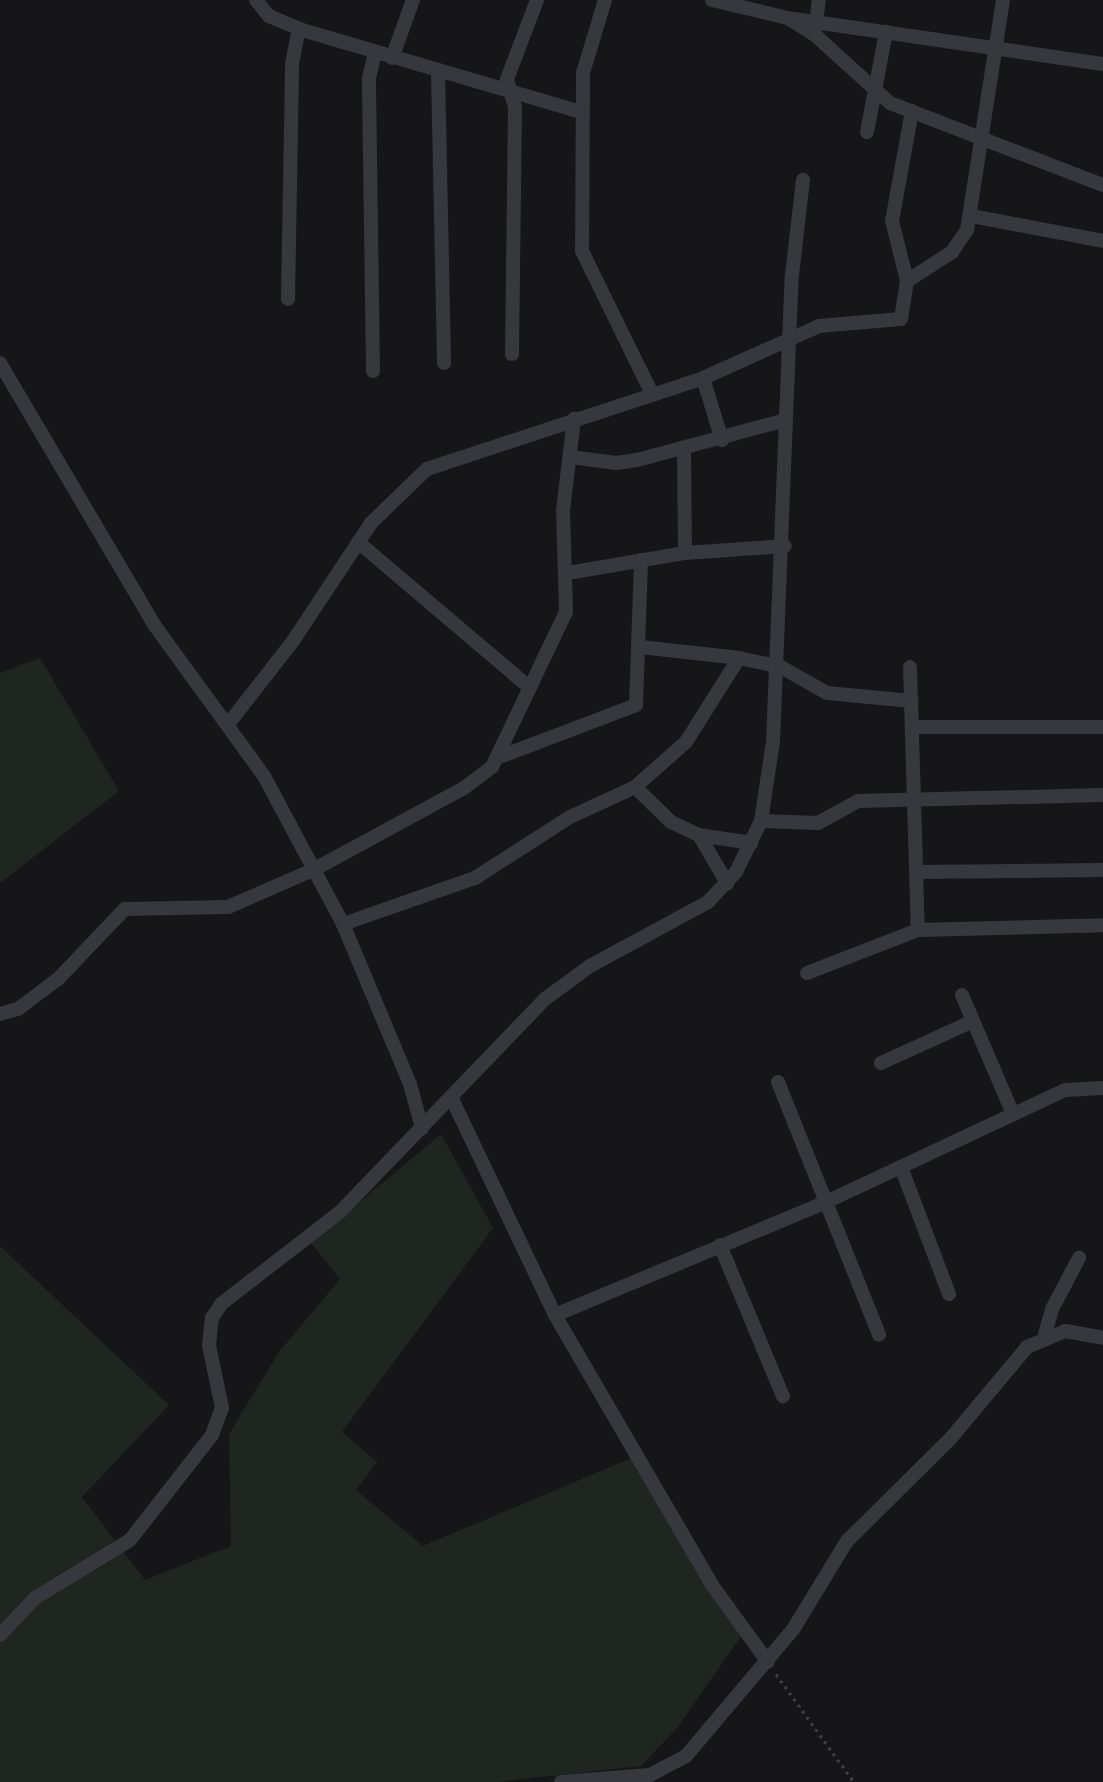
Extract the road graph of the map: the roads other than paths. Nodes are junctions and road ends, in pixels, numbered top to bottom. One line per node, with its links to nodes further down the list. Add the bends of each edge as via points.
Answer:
1 (256, 0): 8 (street, via 269,16)
2 (413, 0): 13 (street)
3 (537, 0): 17 (street, via 507,79)
4 (605, 0): 19 (street, via 583,73)
5 (712, 0): 9 (street, via 788,18)
6 (819, 0): 9 (street)
7 (1003, 0): 11 (street)
8 (299, 29): 12 (street); 27 (street, via 292,64)
9 (816, 29): 10 (street); 16 (street)
10 (886, 32): 11 (street); 16 (street)
11 (996, 48): 14 (street); 21 (street)
12 (375, 53): 13 (street); 32 (street, via 369,78)
13 (392, 58): 15 (street)
14 (1103, 64)
15 (438, 72): 17 (street); 31 (street)
16 (874, 92): 18 (street); 20 (street)
17 (510, 93): 19 (street); 29 (street, via 515,107)
18 (912, 111): 21 (street); 26 (street, via 892,221)
19 (581, 112): 34 (street, via 582,251)
20 (867, 132)
21 (979, 140): 23 (street); 24 (street)
22 (803, 180): 28 (street)
23 (1103, 184)
24 (972, 216): 25 (street); 26 (street, via 952,252)
25 (1103, 241)
26 (907, 281): 28 (street, via 904,313 897,322 835,323)
27 (288, 299)
28 (791, 338): 33 (street); 36 (street)
29 (512, 354)
30 (0, 363): 51 (street, via 155,626)
31 (444, 363)
32 (373, 371)
33 (703, 378): 34 (street); 37 (street)
34 (652, 394): 35 (street)
35 (574, 419): 39 (street); 40 (street, via 427,469 386,504)
36 (786, 420): 37 (street); 41 (street)
37 (722, 440): 38 (street)
38 (684, 451): 39 (street, via 617,463); 42 (street)
39 (570, 458): 44 (street, via 563,510)
40 (358, 542): 49 (street); 51 (street)
41 (785, 546): 42 (street); 47 (street)
42 (685, 553): 43 (street)
43 (641, 561): 44 (street); 45 (street)
44 (568, 573): 49 (street, via 566,612)
45 (640, 647): 46 (street); 54 (street, via 639,700 631,709)
46 (739, 658): 47 (street); 55 (street, via 686,742)
47 (781, 667): 50 (street, via 826,693); 58 (street)
48 (910, 667): 50 (street)
49 (528, 686): 54 (street)
50 (912, 701): 52 (street)
51 (229, 723): 61 (street)
52 (913, 727): 53 (street); 57 (street)
53 (1103, 727)
54 (501, 756): 61 (street, via 464,788)
55 (635, 787): 59 (street, via 671,822); 65 (street, via 570,817 475,878)
56 (1103, 795): 57 (street)
57 (915, 800): 58 (street, via 858,801 818,822); 63 (street)
58 (761, 821): 60 (street)
59 (699, 835): 60 (street); 64 (street)
60 (751, 843): 64 (street)
61 (313, 870): 65 (street); 70 (street, via 228,907 125,909 58,979 18,1009)
62 (1103, 870): 63 (street)
63 (916, 872): 67 (street)
64 (727, 883): 75 (street, via 708,902 567,980)
65 (343, 924): 77 (street, via 410,1084)
66 (1103, 924): 67 (street)
67 (918, 930): 68 (street)
68 (807, 973)
69 (962, 995): 71 (street)
70 (0, 1014)
71 (973, 1021): 72 (street); 76 (street)
72 (881, 1063)
73 (778, 1082): 79 (street)
74 (1103, 1088): 76 (street, via 1065,1090)
75 (452, 1099): 77 (street); 83 (street)
76 (1013, 1114): 78 (street)
77 (422, 1128): 88 (street, via 340,1212 221,1304 212,1318 209,1345 222,1408 212,1435 130,1540 35,1598)
78 (901, 1167): 79 (street); 82 (street)
79 (826, 1202): 80 (street); 84 (street)
80 (720, 1245): 83 (street); 87 (street)
81 (1079, 1258): 85 (street, via 1052,1309)
82 (949, 1294)
83 (555, 1315): 89 (street, via 712,1585)
84 (879, 1335)
85 (1045, 1335): 86 (street, via 1085,1332); 89 (street, via 1027,1347 951,1438 847,1541)
86 (1103, 1338)
87 (783, 1396)
88 (0, 1635)
89 (768, 1662): 90 (street, via 686,1756 650,1775)
90 (561, 1782)

